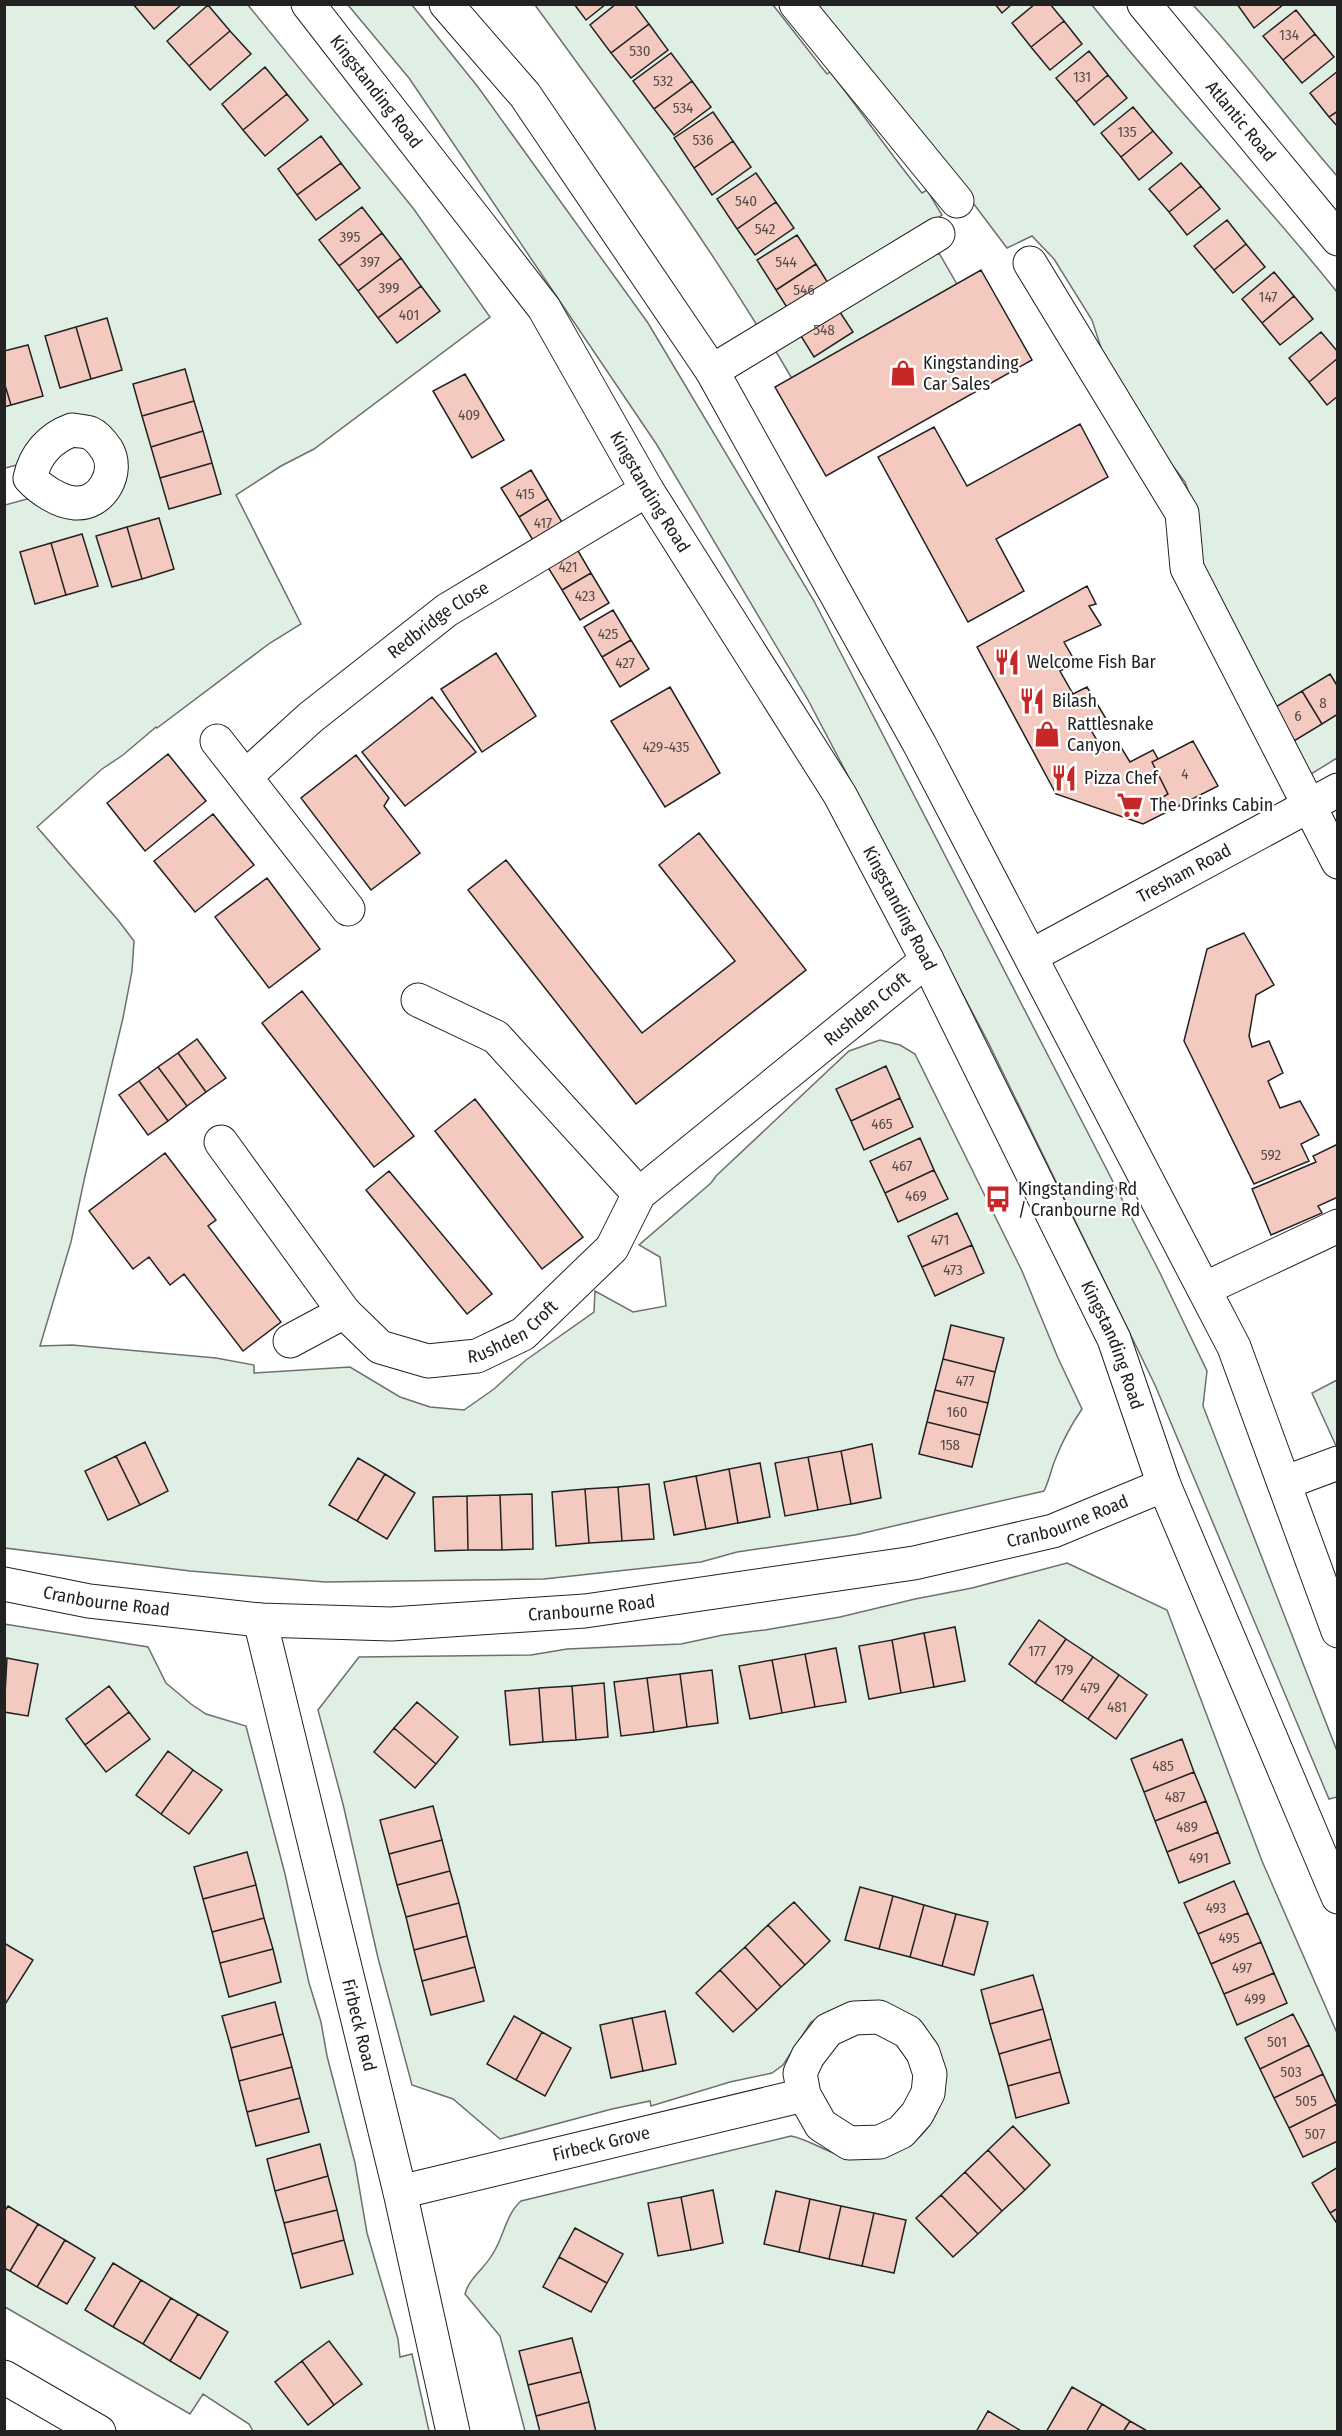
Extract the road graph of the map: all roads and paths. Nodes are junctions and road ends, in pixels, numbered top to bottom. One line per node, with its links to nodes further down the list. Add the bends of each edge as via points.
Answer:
1 (308, 4): 10 (street, Kingstanding Road, via 544,308)
2 (446, 4): 9 (street, via 525,95)
3 (796, 4): 5 (street)
4 (1144, 4): 7 (street, Atlantic Road)
5 (957, 201)
6 (938, 234): 9 (street)
7 (1338, 238)
8 (1030, 263): 14 (street, via 1182,513 1187,568)
9 (712, 371): 17 (street, via 920,745)
10 (647, 490): 12 (street, Redbridge Close, via 447,610 311,717); 18 (street, Kingstanding Road, via 840,795)
11 (217, 741): 12 (street)
12 (246, 776): 16 (street)
13 (1338, 790): 14 (street, Tresham Road)
14 (1309, 805): 15 (street); 17 (street, Tresham Road)
15 (1338, 862)
16 (348, 909)
17 (1031, 956): 23 (street)
18 (927, 960): 21 (street, Rushden Croft); 28 (street, Kingstanding Road, via 1114,1340)
19 (418, 1000): 21 (street, via 496,1037)
20 (221, 1142): 24 (street, Rushden Croft)
21 (639, 1194): 24 (street, Rushden Croft, via 612,1248 523,1334 477,1356 428,1361 381,1347)
22 (1338, 1226): 23 (street)
23 (1204, 1289): 27 (street, via 1234,1347)
24 (344, 1312): 25 (street)
25 (290, 1341)
26 (1338, 1463): 27 (street)
27 (1284, 1484): 31 (street)
28 (1164, 1485): 30 (street, Cranbourne Road, via 1053,1531 902,1565 585,1611 391,1624); 32 (street, Kingstanding Road)
29 (4, 1584): 30 (street, Cranbourne Road, via 89,1600)
30 (260, 1620): 34 (street, Firbeck Road)
31 (1338, 1631)
32 (1335, 1882)
33 (804, 2095): 34 (street, Firbeck Grove)
34 (400, 2192): 37 (street, Firbeck Road)
35 (4, 2377): 36 (street)
36 (99, 2432)
37 (453, 2432)

